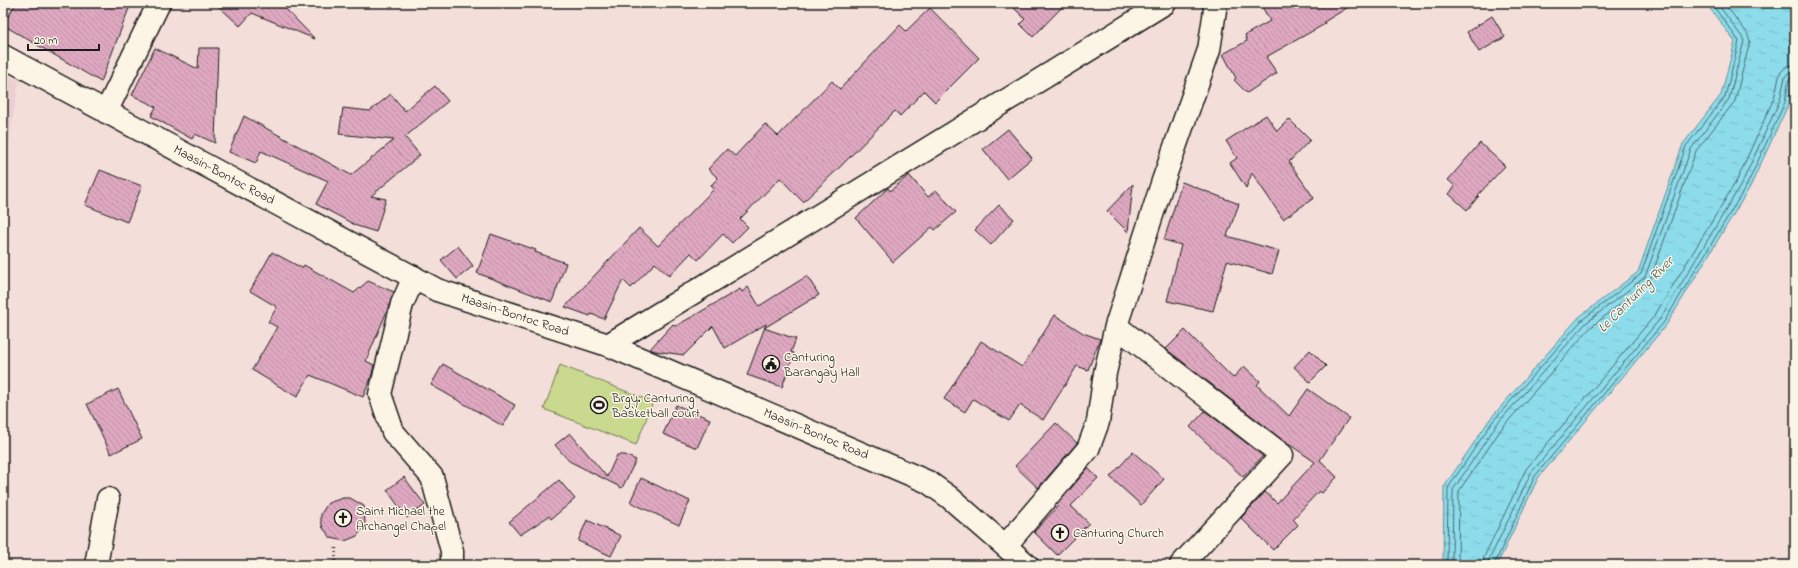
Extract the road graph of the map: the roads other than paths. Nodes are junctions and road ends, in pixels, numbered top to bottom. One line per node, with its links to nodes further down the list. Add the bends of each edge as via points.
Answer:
1 (159, 3): 5 (street)
2 (1165, 3): 8 (street)
3 (1214, 3): 7 (street, via 1210,50 1162,184)
4 (3, 56): 5 (street, Maasin-Bontoc Road)
5 (106, 112): 6 (street, Maasin-Bontoc Road)
6 (414, 277): 8 (street, Maasin-Bontoc Road, via 437,290); 12 (street, via 402,304 380,394 393,432 432,477 452,551)
7 (1116, 326): 10 (street, via 1105,373 1098,422 1088,449); 14 (street, via 1282,455)
8 (608, 345): 10 (street, Maasin-Bontoc Road, via 928,482 950,497)
9 (108, 499): 11 (street)
10 (1006, 545): 13 (street, Maasin-Bontoc Road)
11 (96, 565)
12 (452, 565)
13 (1027, 565)
14 (1181, 565)

